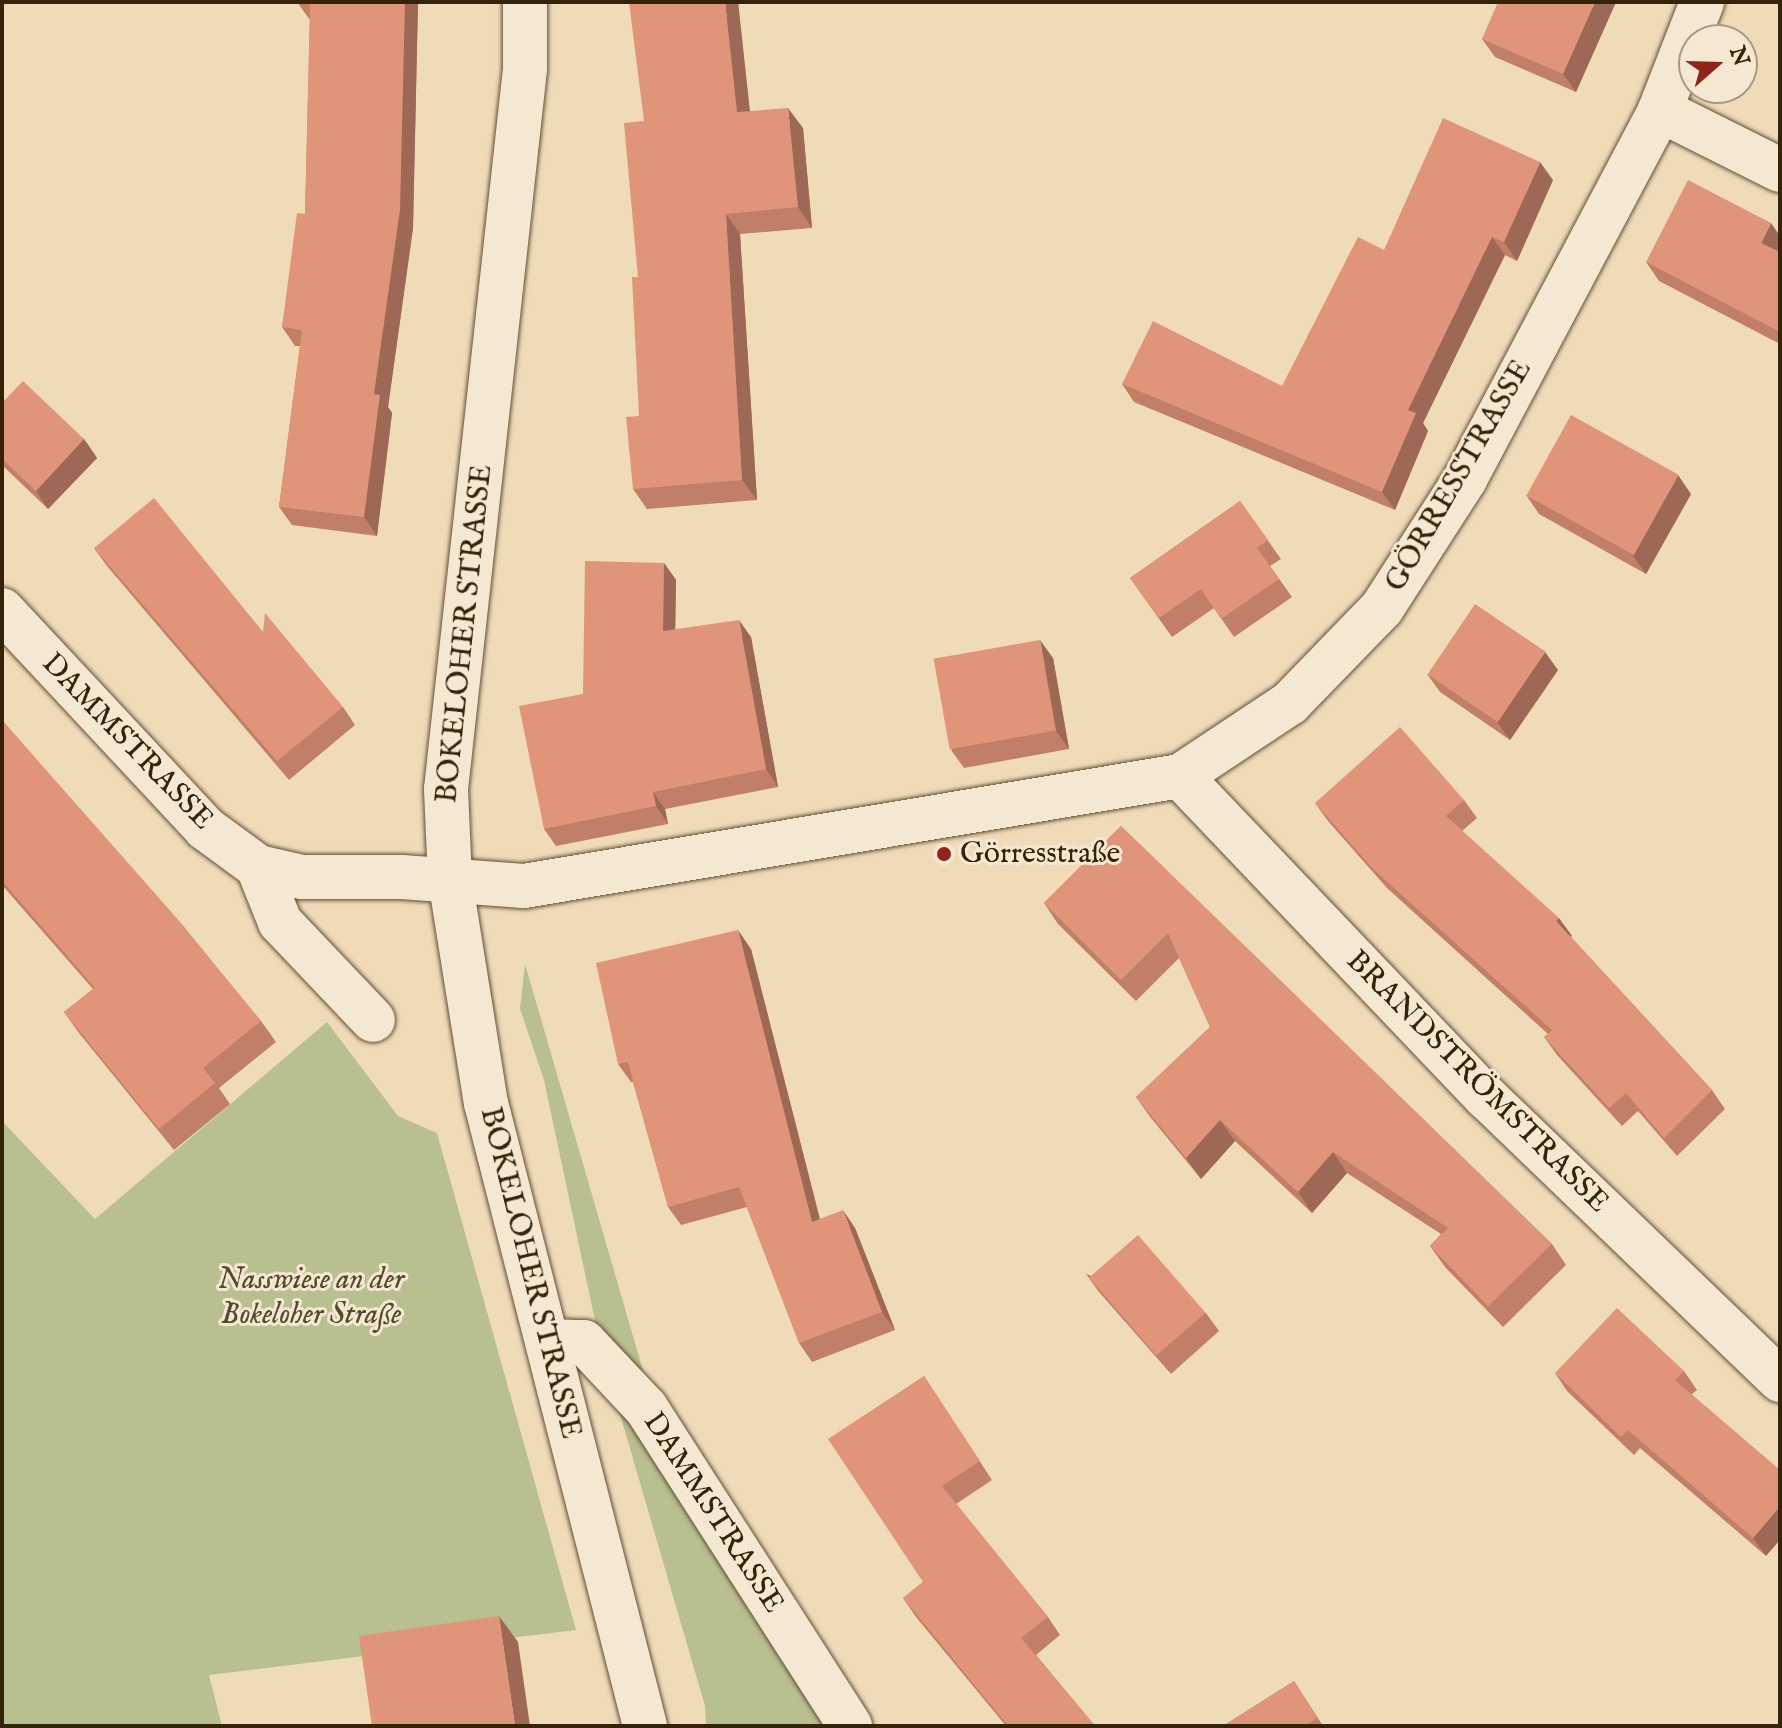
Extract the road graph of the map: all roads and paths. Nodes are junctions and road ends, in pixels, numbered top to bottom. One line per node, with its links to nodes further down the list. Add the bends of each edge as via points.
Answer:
1 (525, 2): 8 (street, BOKELOHER STRASSE, via 525,69 446,789)
2 (1702, 2): 3 (street, GÖRRESSTRASSE)
3 (1660, 110): 4 (street); 6 (street, GÖRRESSTRASSE, via 1465,479 1382,608 1290,703)
4 (1780, 170)
5 (2, 610): 7 (street, DAMMSTRASSE, via 205,828)
6 (1180, 776): 8 (street, GÖRRESSTRASSE, via 524,886); 11 (street, BRANDSTRÖMSTRASSE, via 1487,1098)
7 (258, 867): 8 (street, DAMMSTRASSE, via 302,877); 9 (street, via 280,922)
8 (450, 879): 10 (street, BOKELOHER STRASSE, via 486,1103)
9 (373, 1020)
10 (547, 1341): 12 (street, BOKELOHER STRASSE); 13 (street, DAMMSTRASSE, via 584,1342 646,1408)
11 (1780, 1380)
12 (645, 1726)
13 (850, 1726)

